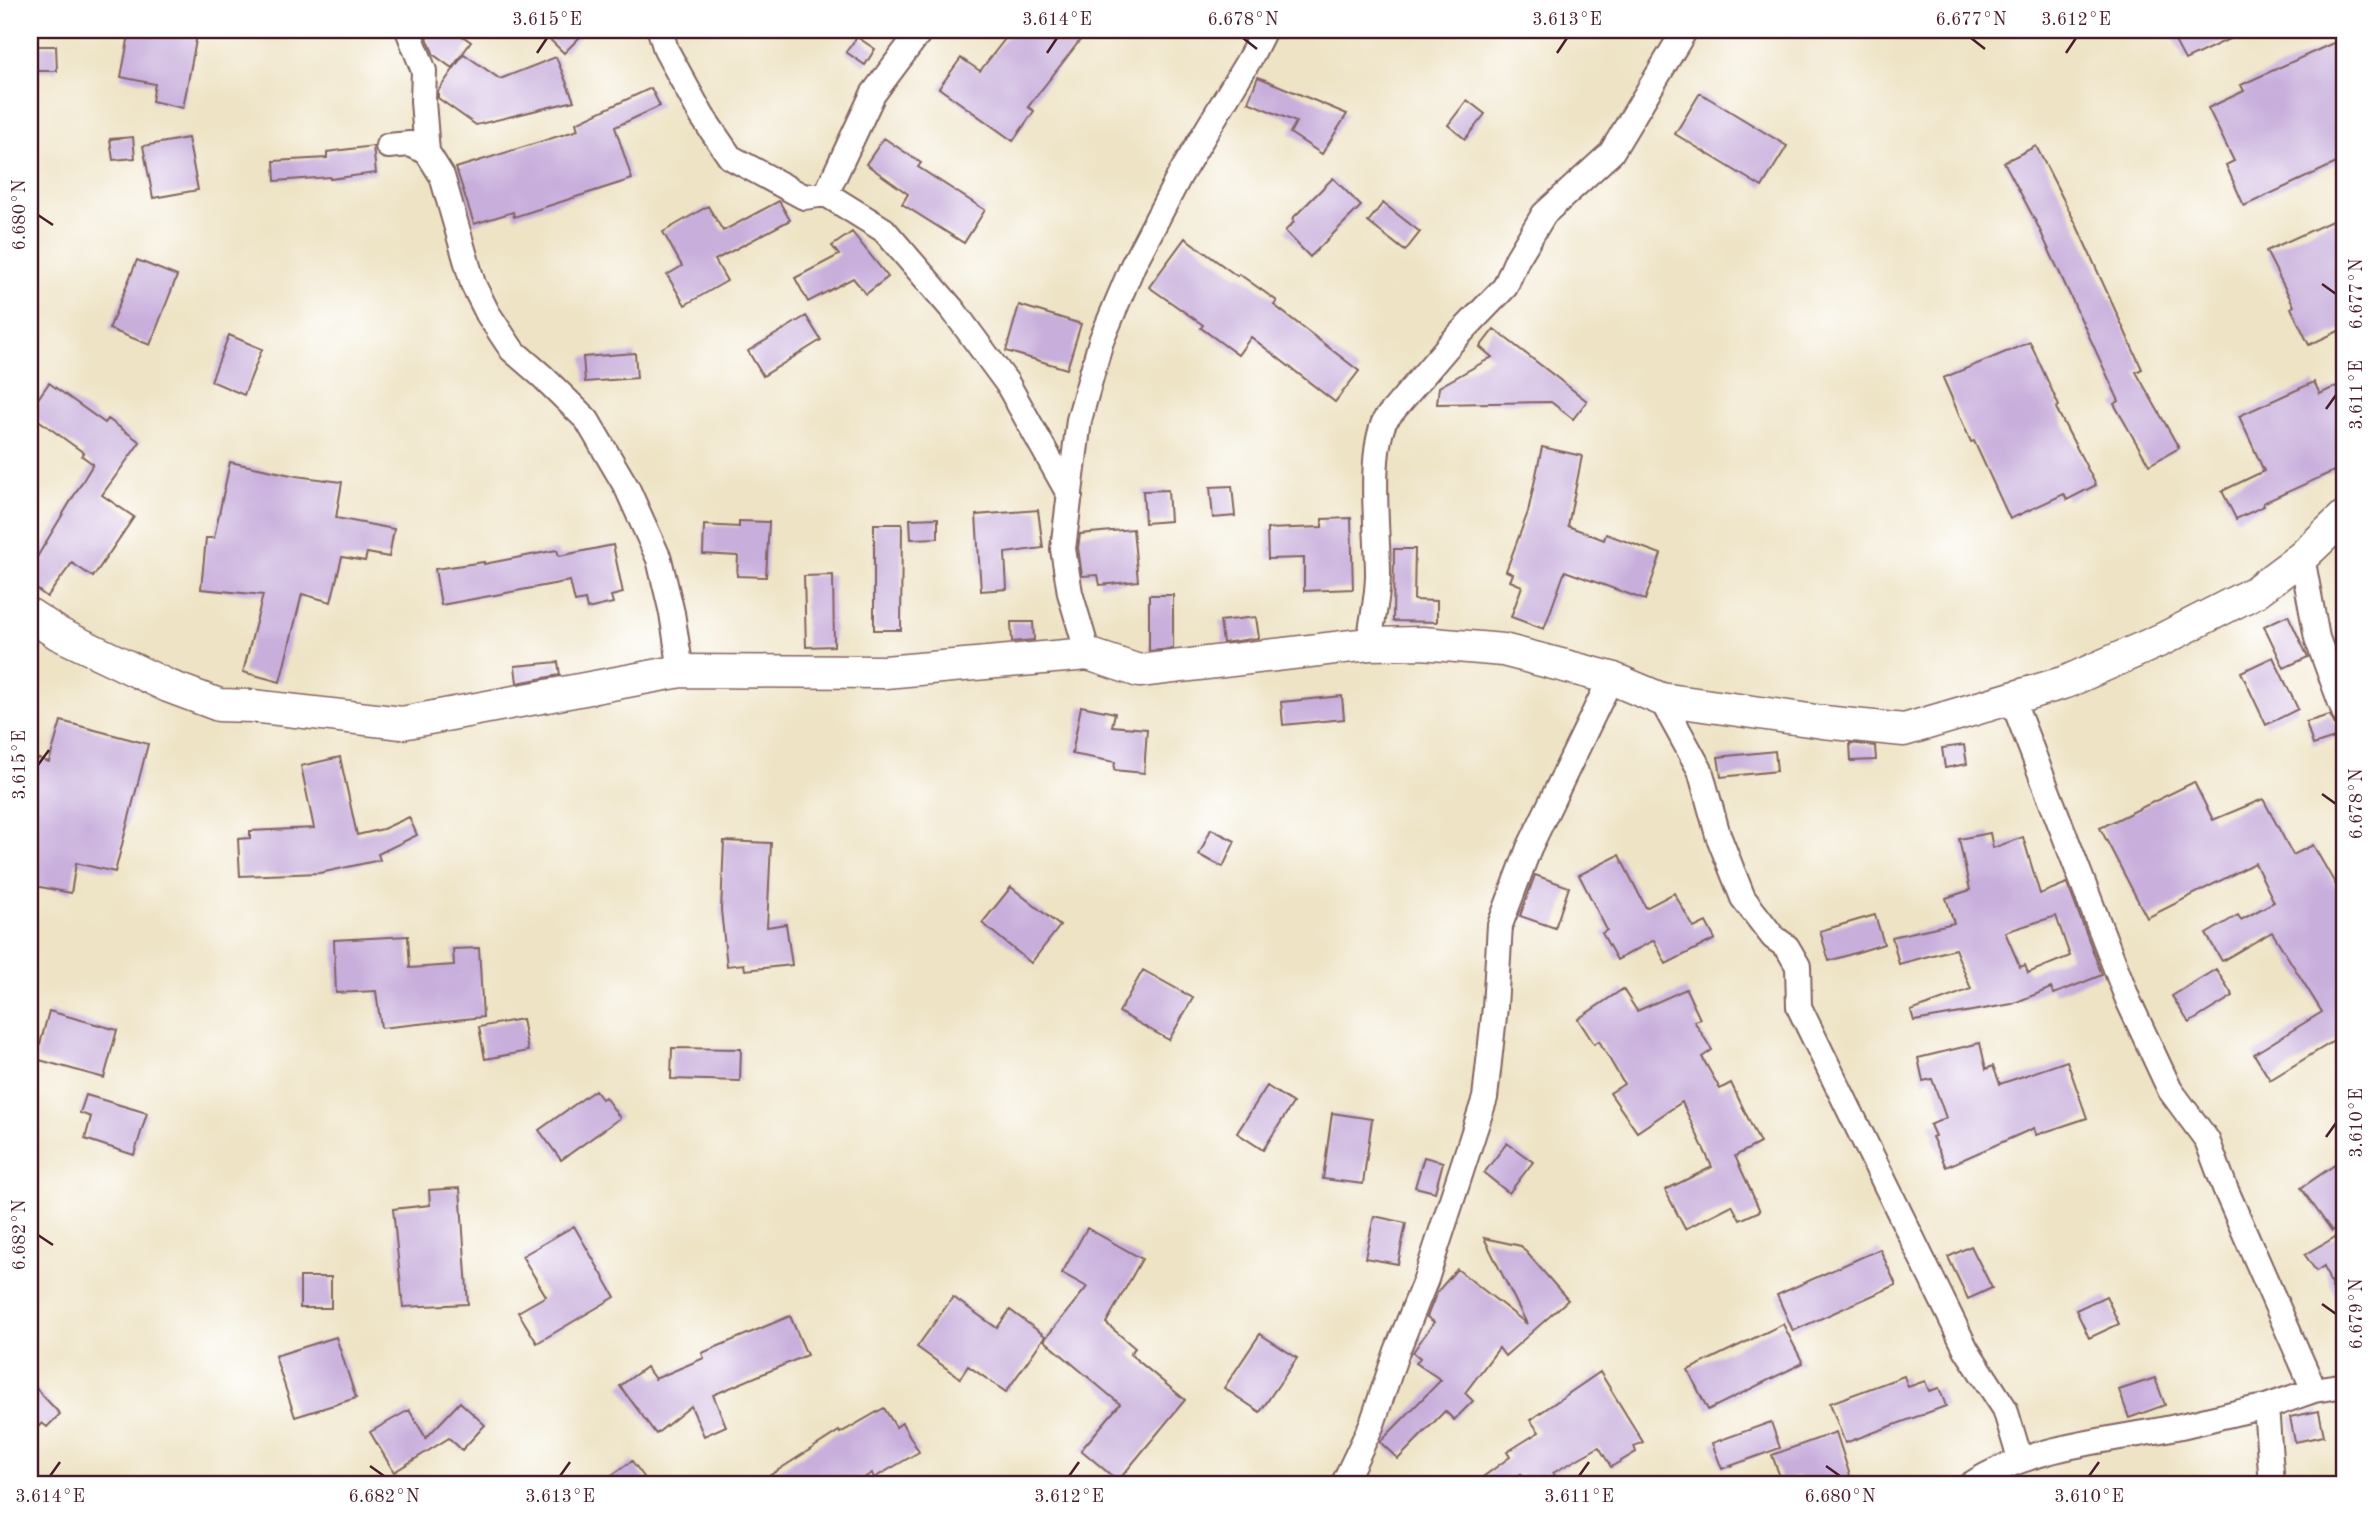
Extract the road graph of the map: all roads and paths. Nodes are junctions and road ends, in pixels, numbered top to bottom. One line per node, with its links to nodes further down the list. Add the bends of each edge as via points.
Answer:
1 (408, 30): 7 (street, via 424,71)
2 (660, 30): 8 (street, via 702,116 730,158 804,197)
3 (921, 30): 8 (street, via 873,94)
4 (1264, 30): 9 (street, via 1174,186 1101,341 1079,420)
5 (1685, 30): 13 (street, via 1611,153 1544,214 1505,287 1385,420 1379,432 1375,486 1378,578)
6 (388, 146): 7 (street, via 410,144)
7 (428, 152): 15 (street, via 442,176 473,284 488,314 512,350 587,421 626,488 659,559)
8 (826, 194): 9 (street, via 884,230 953,310 1007,383)
9 (1069, 496): 14 (street, via 1063,549)
10 (2345, 516): 11 (street)
11 (2302, 557): 18 (street, via 2255,592 2163,639 2066,682); 19 (street, via 2317,638)
12 (30, 615): 15 (street, via 59,635 219,705 402,723)
13 (1369, 644): 14 (street, via 1139,671); 16 (street, via 1503,650)
14 (1088, 654): 15 (street, via 885,672)
15 (681, 671)
16 (1611, 678): 17 (street); 24 (street, via 1529,848 1500,925 1485,1098 1426,1279 1372,1424)
17 (1661, 699): 18 (street, via 1904,730); 23 (street, via 1700,770 1718,835 1744,898 1798,966 1798,1007 1966,1349 2005,1409)
18 (2012, 699): 21 (street, via 2128,1000 2170,1090 2207,1140)
19 (2345, 714)
20 (2345, 1385): 21 (street)
21 (2314, 1390): 22 (street)
22 (2266, 1407): 23 (street); 26 (street)
23 (2020, 1459): 25 (street)
24 (1343, 1485)
25 (1970, 1485)
26 (2272, 1485)

